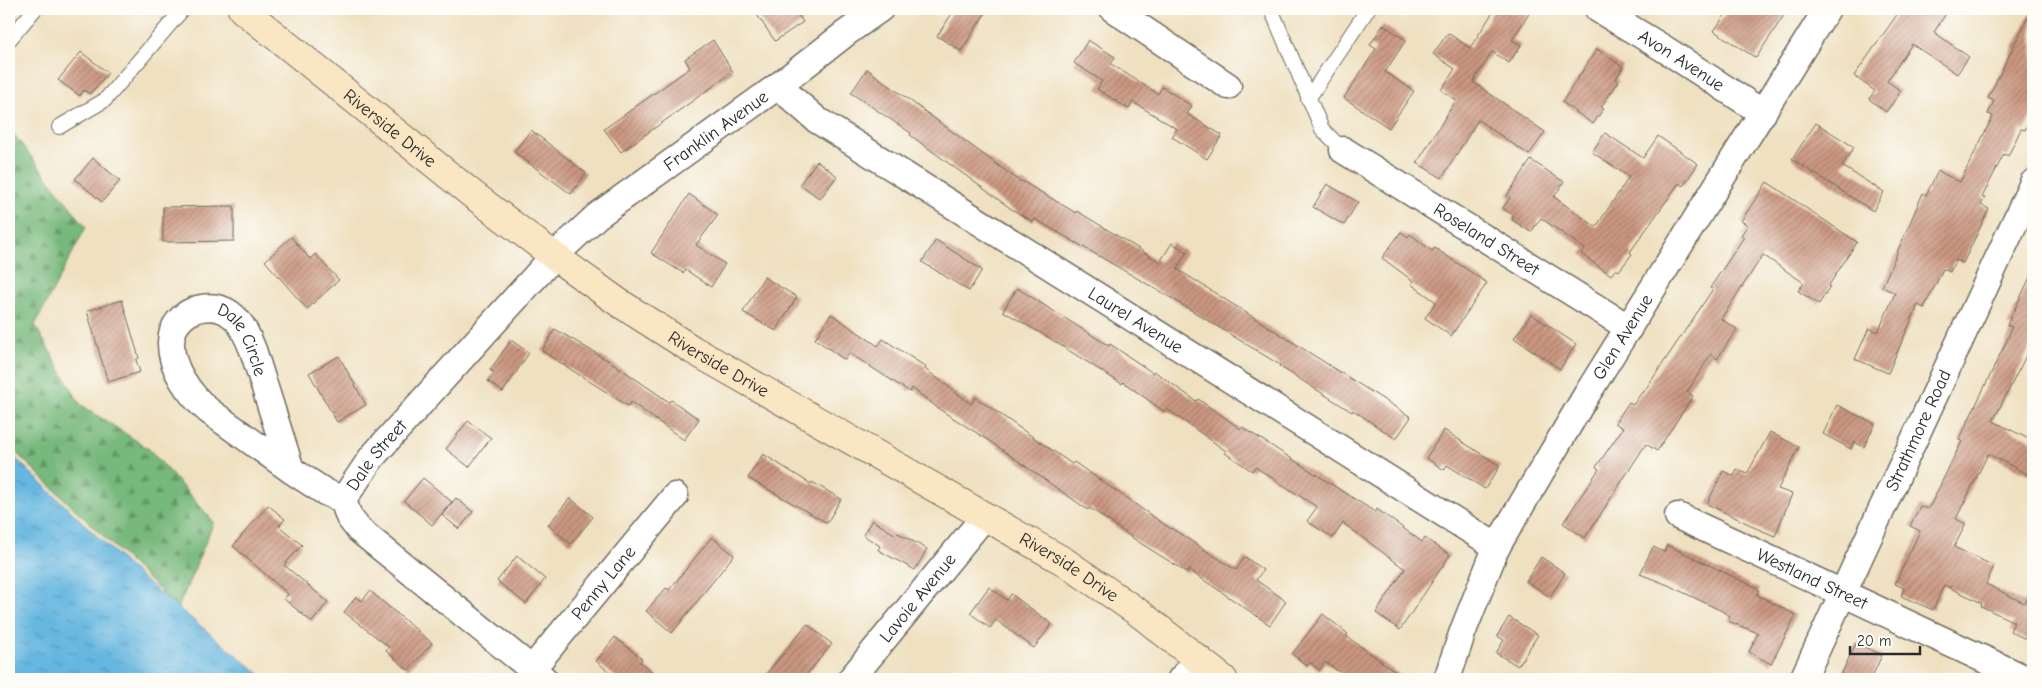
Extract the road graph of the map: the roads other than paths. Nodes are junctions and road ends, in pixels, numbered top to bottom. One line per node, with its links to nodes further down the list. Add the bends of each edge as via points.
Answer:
1 (34, 9): 10 (lane)
2 (184, 9): 15 (lane, via 105,100)
3 (242, 9): 18 (main road, Riverside Drive)
4 (880, 9): 11 (street, Franklin Avenue)
5 (1113, 9): 12 (street)
6 (1270, 9): 13 (lane)
7 (1368, 9): 13 (lane)
8 (1598, 9): 14 (street, Avon Avenue)
9 (1827, 9): 14 (street, Glen Avenue)
10 (9, 40)
11 (778, 86): 18 (street, Franklin Avenue, via 604,210); 25 (street, Laurel Avenue, via 817,120)
12 (1228, 86)
13 (1308, 99): 16 (lane, via 1322,129)
14 (1763, 113): 19 (street, Glen Avenue)
15 (59, 127)
16 (1343, 150): 19 (street, Roseland Street)
17 (2033, 183): 26 (street, Strathmore Road)
18 (554, 256): 22 (street, Dale Street, via 372,457); 24 (main road, Riverside Drive, via 693,350)
19 (1629, 328): 25 (street, Glen Avenue)
20 (291, 470): 20 (street, Dale Circle, via 209,411 187,388 172,356 171,341 175,326 185,314 199,308 214,307 229,312 240,324 261,372); 22 (street, Dale Circle)
21 (675, 496): 28 (street, Penny Lane)
22 (343, 500): 28 (street, Dale Street, via 348,517 358,530)
23 (1678, 516): 26 (street, Westland Street)
24 (984, 518): 27 (main road, Riverside Drive, via 1065,562); 29 (street, Lavoie Avenue)
25 (1497, 547): 32 (street, Glen Avenue)
26 (1843, 594): 33 (street, Strathmore Road); 34 (street, Westland Street)
27 (1198, 658): 30 (street); 31 (main road, Riverside Drive)
28 (538, 674)
29 (850, 679)
30 (1181, 679)
31 (1223, 679)
32 (1447, 679)
33 (1803, 679)
34 (2026, 679)

